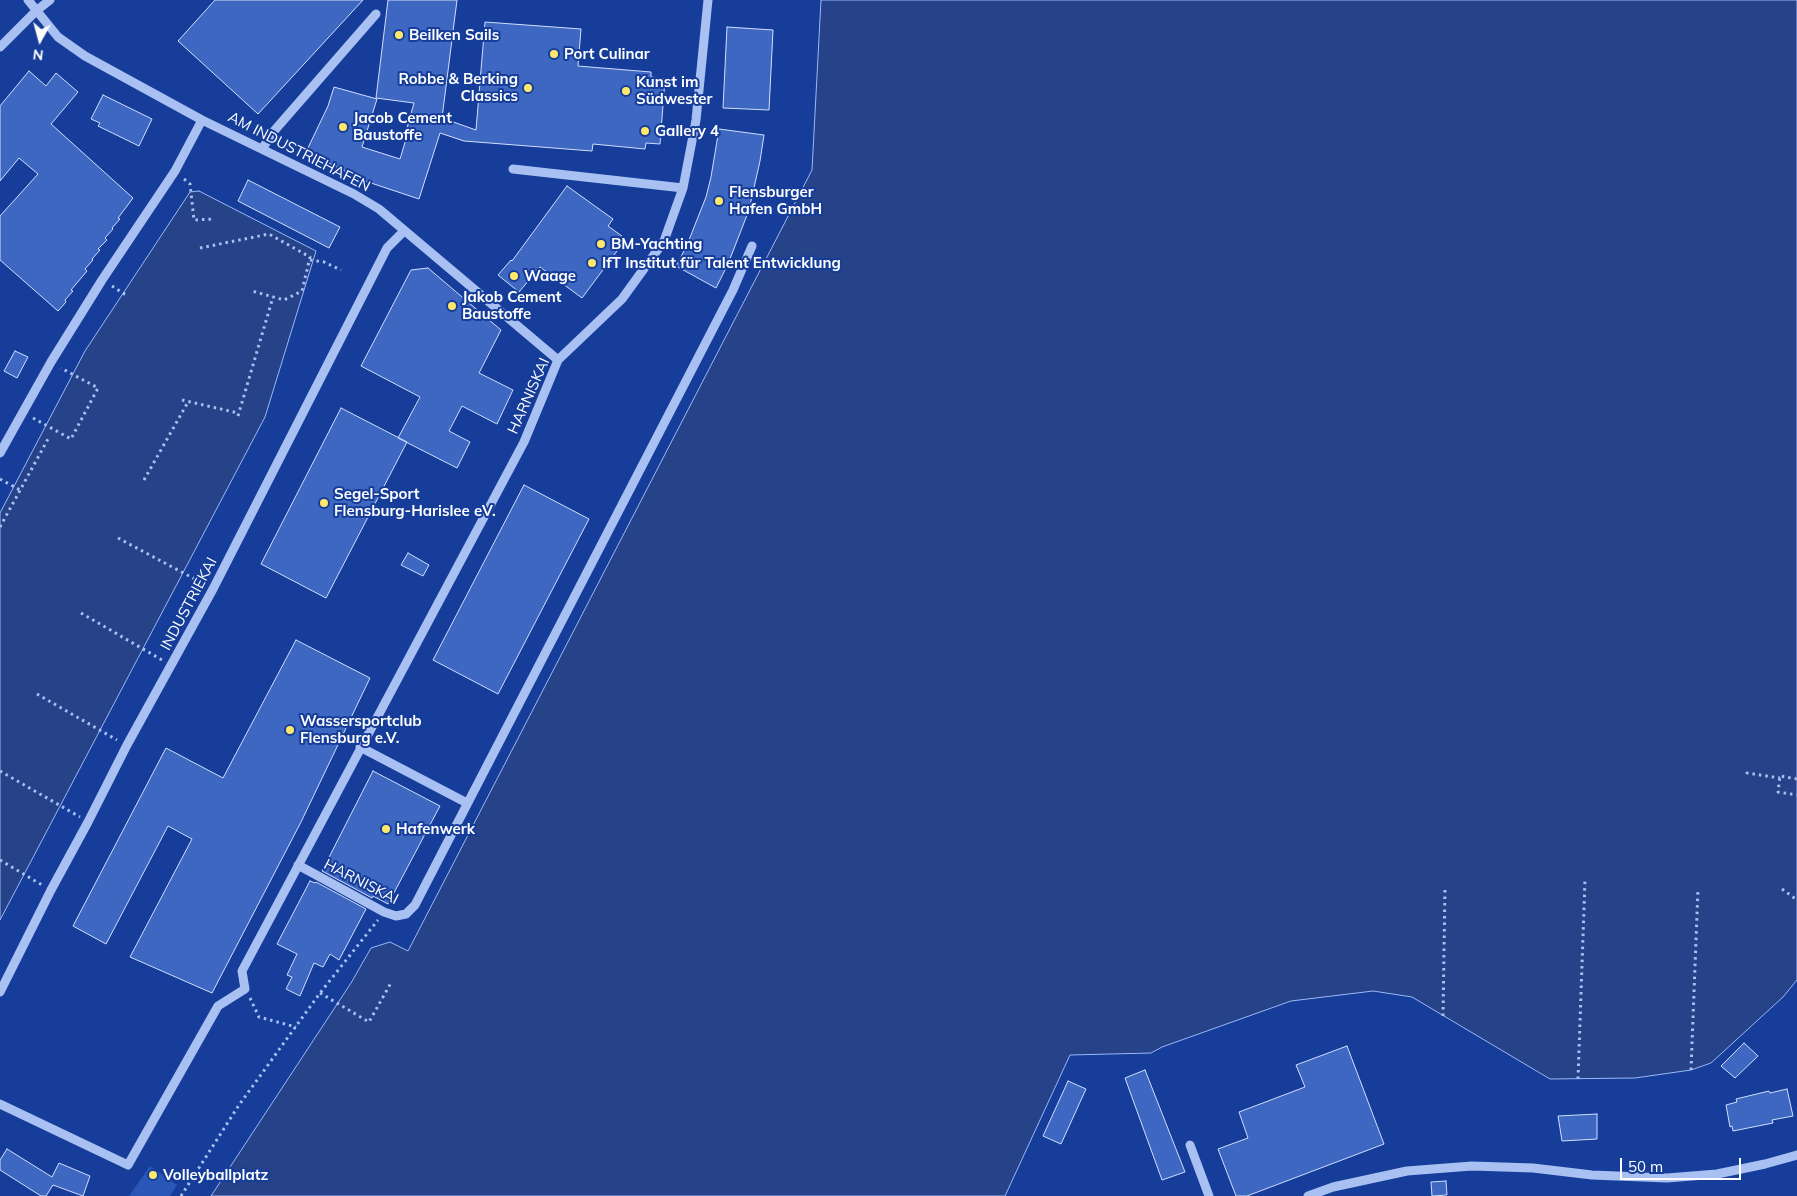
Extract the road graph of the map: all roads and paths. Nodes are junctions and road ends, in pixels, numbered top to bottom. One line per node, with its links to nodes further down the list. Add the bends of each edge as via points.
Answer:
1 (28, 0): 4 (street, AM INDUSTRIEHAFEN)
2 (50, 0): 4 (street)
3 (708, 0): 11 (street, HARNISKAI, via 696,120)
4 (36, 11): 6 (street); 7 (street, AM INDUSTRIEHAFEN, via 58,38 85,56)
5 (376, 14): 8 (street, via 274,130)
6 (0, 47)
7 (202, 120): 8 (street, AM INDUSTRIEHAFEN); 23 (street, via 175,171)
8 (262, 149): 13 (street, AM INDUSTRIEHAFEN, via 354,194)
9 (514, 169): 11 (street)
10 (190, 184): 12 (path, via 194,220)
11 (683, 188): 22 (street, HARNISKAI, via 664,241 628,291)
12 (214, 219)
13 (404, 231): 22 (street, AM INDUSTRIEHAFEN); 34 (street, INDUSTRIEKAI, via 387,248)
14 (752, 246): 45 (street, HARNISKAI, via 733,290)
15 (200, 248): 16 (path, via 269,234)
16 (310, 260): 17 (path); 21 (path, via 302,292 284,300)
17 (341, 270)
18 (117, 289): 20 (path)
19 (252, 291): 21 (path)
20 (126, 295)
21 (273, 297): 25 (path, via 238,415)
22 (558, 360): 39 (street, HARNISKAI, via 524,442)
23 (51, 362): 26 (street); 26 (path, via 98,388 71,439)
24 (182, 400): 25 (path)
25 (188, 402): 30 (path)
26 (22, 412): 28 (street)
27 (48, 439): 31 (path)
28 (0, 453)
29 (0, 480): 31 (path)
30 (144, 480)
31 (20, 490): 32 (path)
32 (0, 527)
33 (118, 538): 34 (path)
34 (214, 589): 36 (street, INDUSTRIEKAI)
35 (81, 613): 36 (path)
36 (171, 665): 38 (street, INDUSTRIEKAI)
37 (37, 694): 38 (path)
38 (127, 745): 46 (street, INDUSTRIEKAI)
39 (360, 747): 45 (street); 48 (street, HARNISKAI)
40 (0, 771): 46 (path)
41 (1747, 774): 42 (path)
42 (1780, 778): 43 (path); 44 (path, via 1778,792)
43 (1797, 778)
44 (1797, 795)
45 (467, 803): 55 (street, HARNISKAI, via 415,905 406,914 396,916)
46 (88, 822): 53 (street, INDUSTRIEKAI)
47 (0, 860): 53 (path)
48 (298, 865): 55 (street, HARNISKAI); 57 (street, HARNISKAI, via 242,971)
49 (1585, 880): 63 (path)
50 (1445, 887): 60 (path)
51 (1698, 889): 62 (path)
52 (1782, 889): 54 (path)
53 (51, 890): 58 (street, INDUSTRIEKAI)
54 (1797, 900)
55 (384, 912): 59 (path)
56 (392, 981): 59 (path, via 369,1022)
57 (245, 988): 61 (path, via 259,1017); 64 (street, via 218,1006 128,1165)
58 (0, 992)
59 (320, 994): 61 (path)
60 (1444, 1016)
61 (296, 1027): 67 (path, via 239,1105)
62 (1691, 1070)
63 (1578, 1080)
64 (0, 1104)
65 (1190, 1145): 68 (street)
66 (1797, 1155): 69 (street, via 1717,1174 1667,1178 1472,1166 1407,1171 1333,1187)
67 (181, 1196)
68 (1209, 1196)
69 (1308, 1196)

